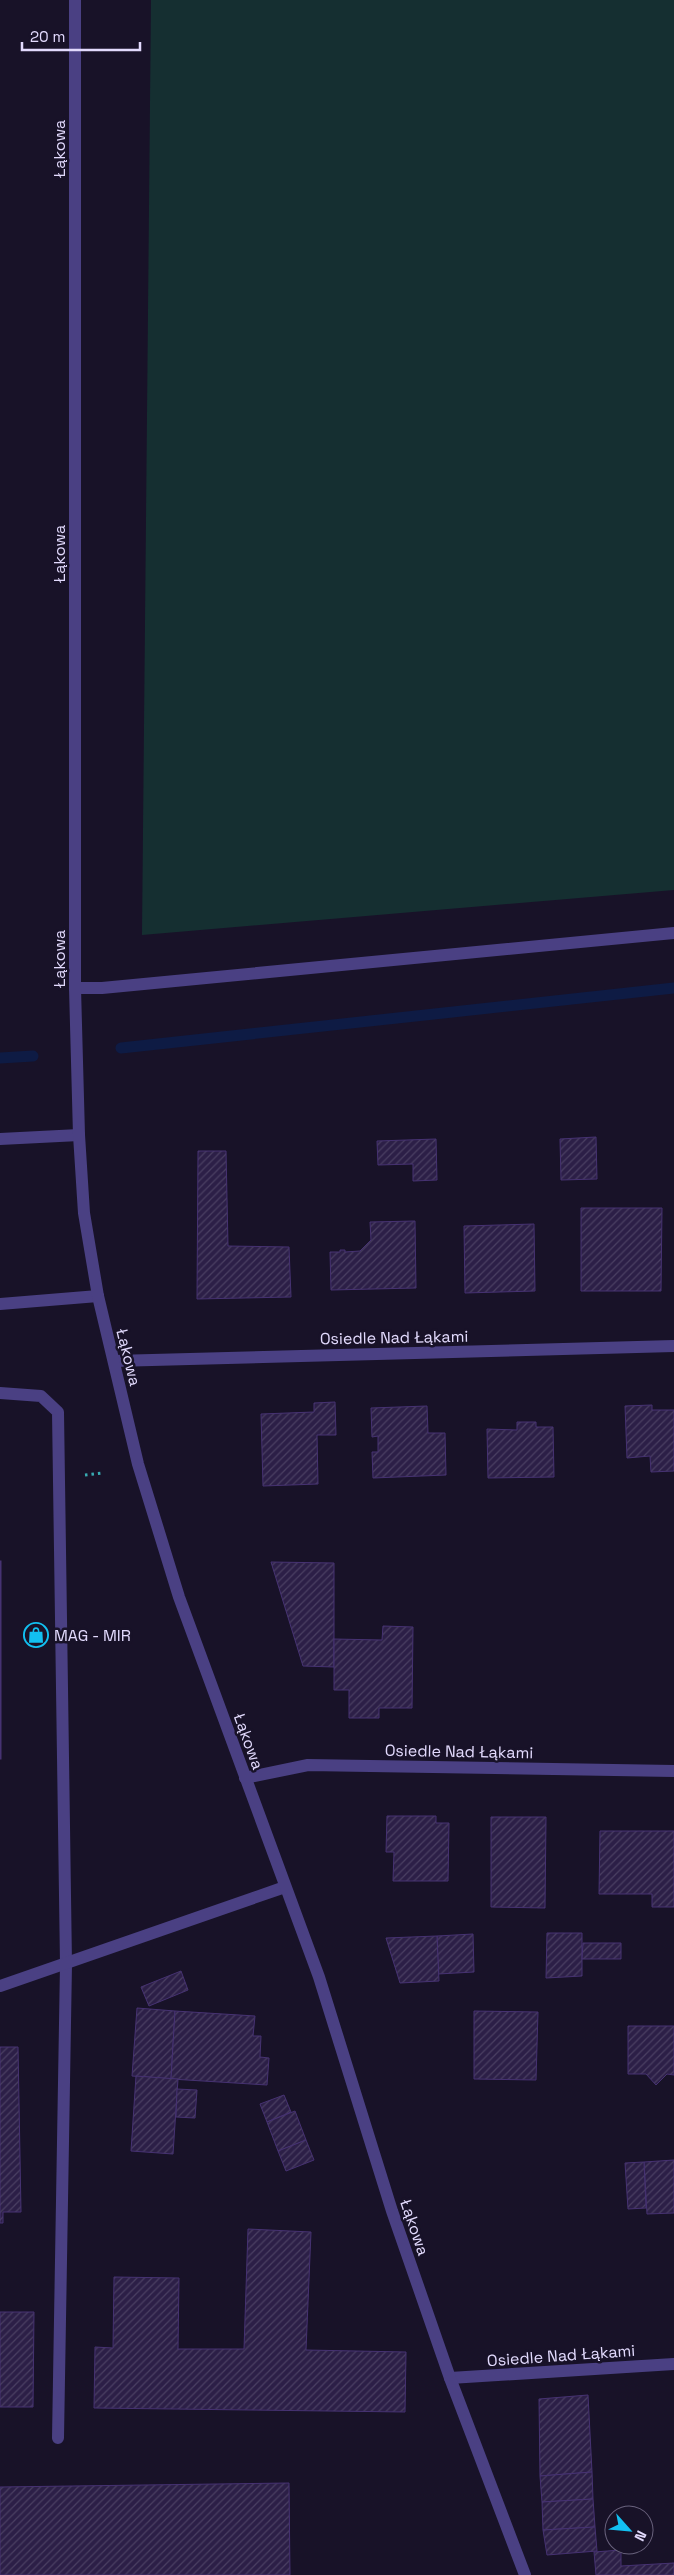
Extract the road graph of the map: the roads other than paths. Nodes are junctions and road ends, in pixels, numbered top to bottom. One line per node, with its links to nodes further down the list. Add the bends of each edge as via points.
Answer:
1 (75, 0): 3 (street, Łąkowa)
2 (674, 933): 3 (street, via 111,988)
3 (75, 988): 4 (street, Łąkowa)
4 (79, 1135): 5 (street); 6 (street, Łąkowa, via 84,1213)
5 (0, 1139)
6 (98, 1296): 7 (street); 9 (street, Łąkowa)
7 (0, 1304)
8 (674, 1346): 9 (street, Osiedle Nad Łąkami)
9 (114, 1360): 12 (street, Łąkowa, via 138,1464 178,1597)
10 (0, 1393): 14 (street, via 41,1396 58,1412)
11 (674, 1771): 12 (street, Osiedle Nad Łąkami, via 308,1766)
12 (245, 1778): 13 (street, Łąkowa)
13 (285, 1887): 14 (street); 17 (street, Łąkowa, via 319,1977 392,2210)
14 (66, 1964): 15 (street); 18 (street)
15 (0, 1986)
16 (674, 2364): 17 (street, Osiedle Nad Łąkami)
17 (450, 2378): 19 (street, Łąkowa)
18 (58, 2438)
19 (525, 2575)

